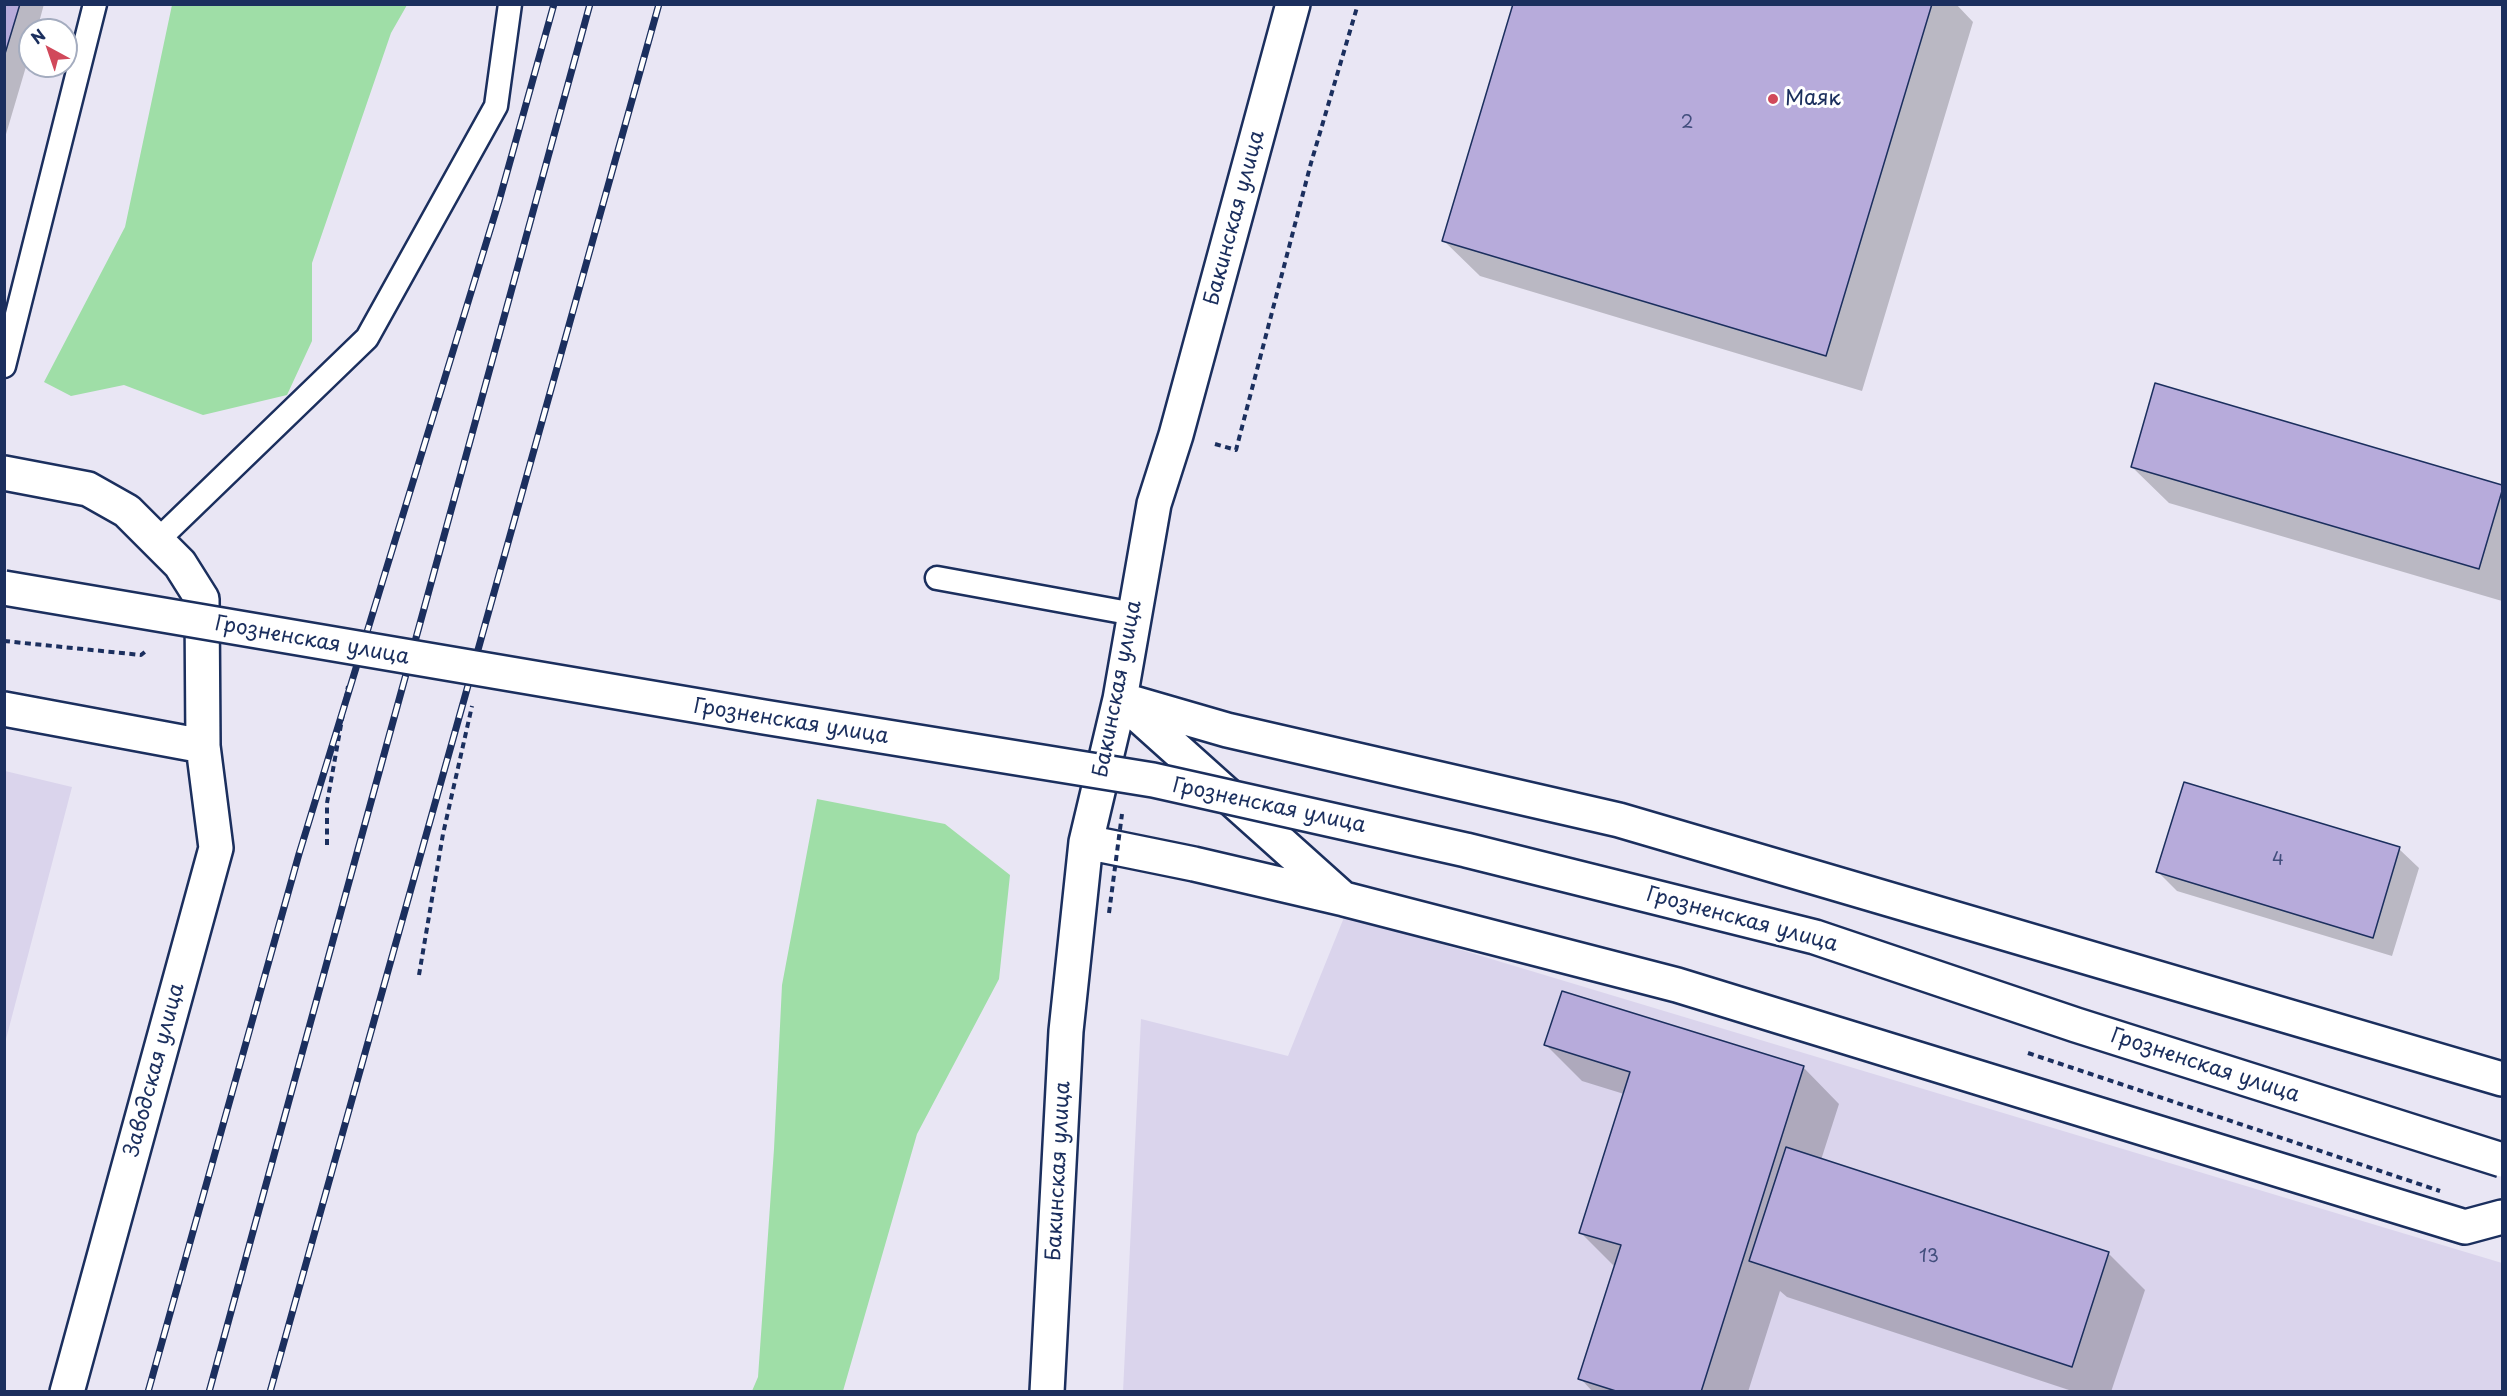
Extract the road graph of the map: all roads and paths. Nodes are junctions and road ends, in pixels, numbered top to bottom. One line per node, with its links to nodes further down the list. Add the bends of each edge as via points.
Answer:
1 (95, 4): 5 (lane)
2 (510, 4): 8 (lane, via 496,106 367,338)
3 (1293, 4): 11 (main road, Бакинская улица, via 1154,504)
4 (1358, 4): 6 (path, via 1311,163 1236,450)
5 (4, 366)
6 (1204, 441)
7 (4, 473): 8 (main road, Заводская улица, via 88,489 127,511)
8 (158, 540): 18 (main road, Заводская улица, via 180,564 202,599)
9 (937, 578): 11 (lane)
10 (4, 588): 27 (main road, Грозненская улица, bridge, via 1153,780 1466,850 1815,937 2076,1025)
11 (1134, 614): 16 (main road, Бакинская улица)
12 (4, 641): 13 (path, via 141,655)
13 (155, 645)
14 (349, 677): 21 (path, via 327,803)
15 (474, 697): 24 (path, via 443,834)
16 (1120, 699): 20 (main road, Бакинская улица); 22 (main road); 26 (main road, via 1227,730 1619,820)
17 (4, 709): 18 (main road)
18 (203, 746): 30 (main road, Заводская улица, via 216,848)
19 (1123, 807): 23 (path, bridge)
20 (1086, 842): 22 (main road); 31 (main road, Бакинская улица, via 1066,1031)
21 (327, 845)
22 (1344, 899): 29 (main road, via 1677,985 2465,1227)
23 (1109, 913)
24 (419, 975)
25 (2018, 1050): 28 (path, bridge)
26 (2502, 1079)
27 (2502, 1160)
28 (2440, 1191)
29 (2502, 1217)
30 (67, 1392)
31 (1047, 1392)

